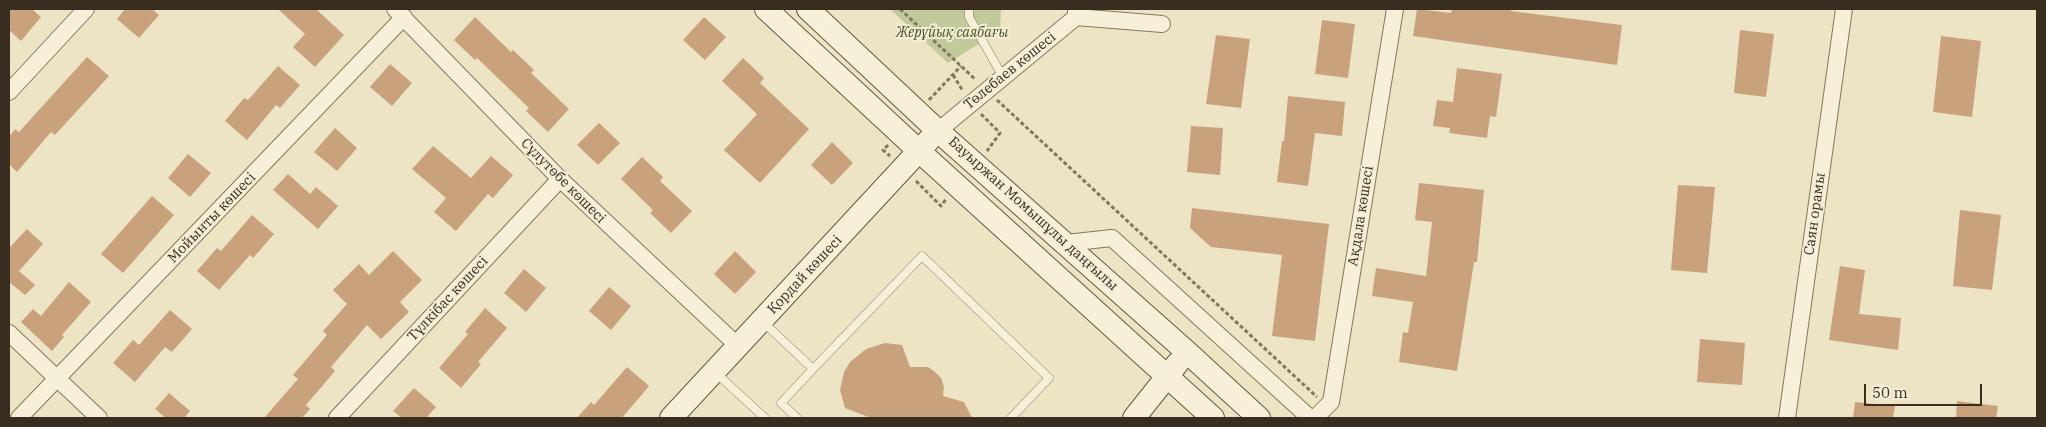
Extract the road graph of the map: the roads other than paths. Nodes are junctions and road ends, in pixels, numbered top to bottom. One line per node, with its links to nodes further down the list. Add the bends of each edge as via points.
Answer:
1 (86, 9): 11 (street)
2 (766, 9): 13 (main road)
3 (808, 9): 12 (main road, Бауыржан Момышұлы даңғылы)
4 (970, 9): 10 (lane, via 969,17)
5 (1395, 9): 25 (street, Ақдала көшесі, via 1331,402)
6 (1844, 9): 38 (street, Саян орамы)
7 (399, 13): 14 (street, Сұлутөбе көшесі); 23 (street, Мойынты көшесі)
8 (1076, 13): 9 (street); 10 (street, Төлебаев көшесі)
9 (1162, 24)
10 (1003, 77): 12 (street, Төлебаев көшесі)
11 (9, 92)
12 (938, 130): 13 (main road, Қордай көшесі); 15 (main road, Бауыржан Момышұлы даңғылы)
13 (919, 151): 16 (main road, Қордай көшесі); 22 (main road)
14 (560, 179): 18 (street, Сұлутөбе көшесі); 28 (street, Түлкібас көшесі)
15 (1066, 244): 19 (main road, Бауыржан Момышұлы даңғылы); 37 (street, via 1112,238)
16 (762, 321): 18 (main road, Қордай көшесі); 20 (lane)
17 (9, 333): 23 (street)
18 (738, 346): 21 (main road, Қордай көшесі)
19 (1187, 352): 22 (main road); 36 (main road, Бауыржан Момышұлы даңғылы)
20 (813, 369): 32 (lane, via 781,403); 33 (lane, via 922,256 1049,378)
21 (714, 371): 24 (lane); 29 (main road, Қордай көшесі)
22 (1167, 376): 34 (main road); 35 (main road)
23 (58, 378): 26 (street, Мойынты көшесі); 27 (street)
24 (758, 412): 30 (lane); 31 (lane)
25 (1321, 412)
26 (19, 418)
27 (99, 418)
28 (337, 418)
29 (671, 418)
30 (752, 418)
31 (765, 418)
32 (797, 418)
33 (1011, 418)
34 (1134, 418)
35 (1213, 418)
36 (1259, 418)
37 (1310, 418)
38 (1787, 418)

